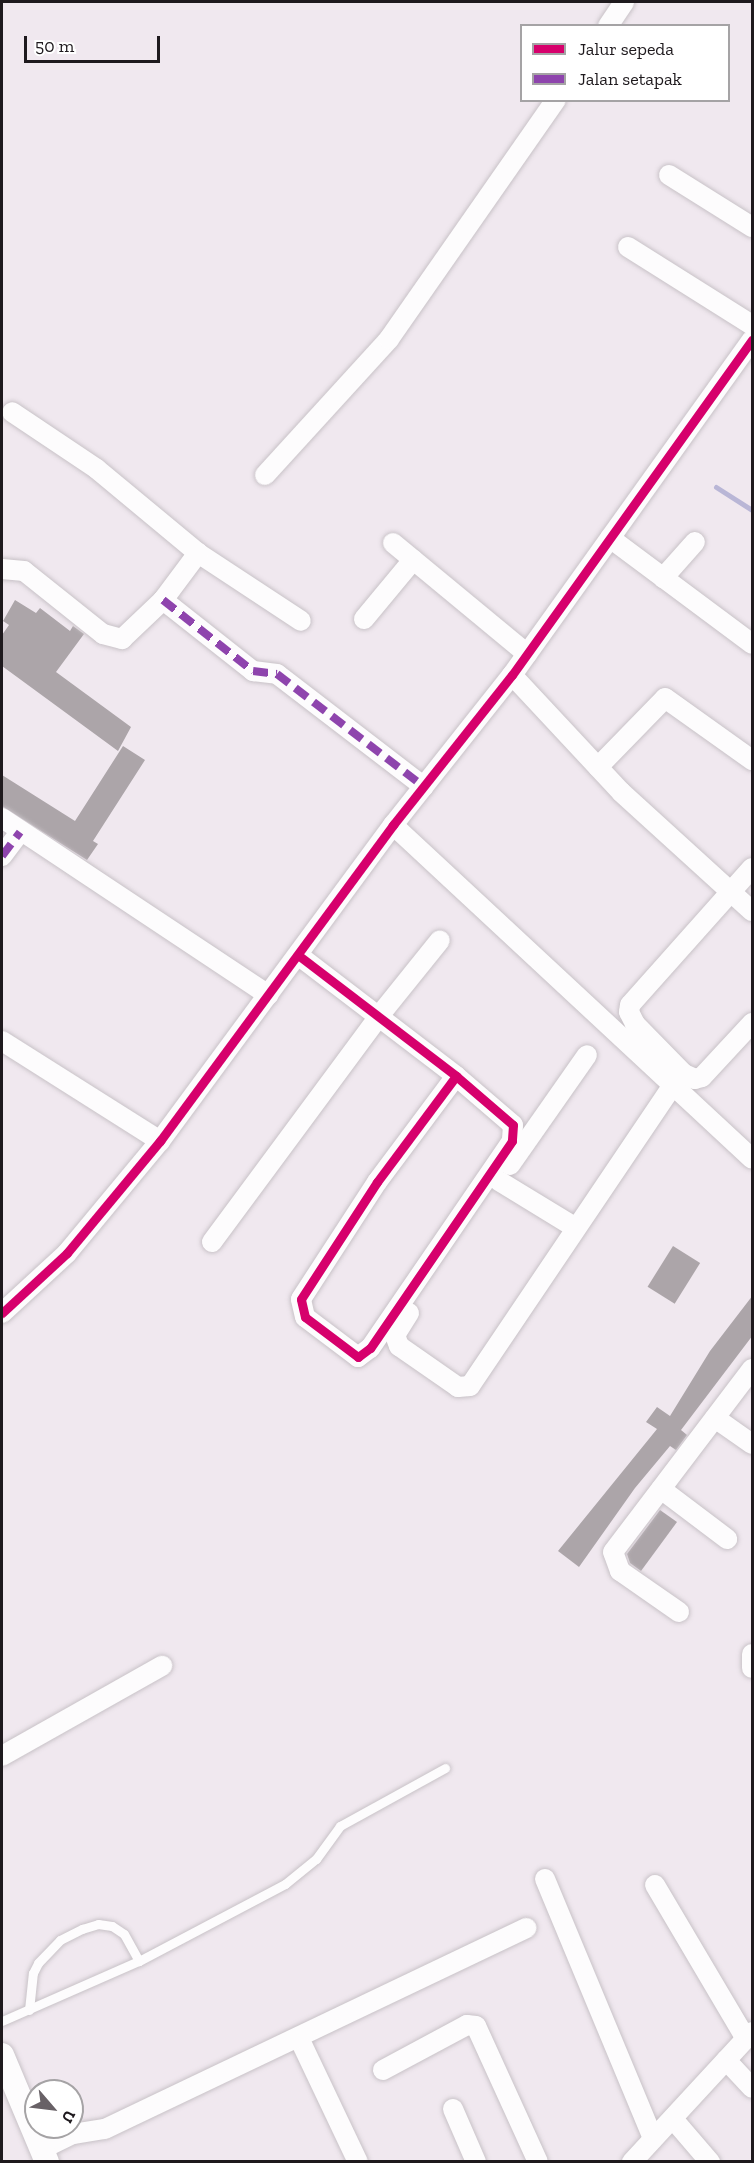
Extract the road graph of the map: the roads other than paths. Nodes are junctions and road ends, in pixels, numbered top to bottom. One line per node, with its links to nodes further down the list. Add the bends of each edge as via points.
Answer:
1 (624, 2): 2 (street)
2 (609, 24)
3 (555, 102): 10 (street, via 389,339)
4 (669, 175): 5 (street)
5 (753, 227)
6 (628, 247): 7 (street)
7 (753, 325)
8 (753, 340): 11 (street)
9 (12, 412): 14 (street, via 97,469)
10 (265, 475)
11 (610, 538): 17 (street); 22 (street)
12 (695, 542): 17 (street)
13 (393, 543): 15 (street)
14 (198, 553): 18 (street); 20 (street)
15 (413, 560): 19 (street); 22 (street)
16 (2, 568): 18 (street, via 24,571 111,637 122,639 131,635)
17 (663, 578): 21 (street)
18 (163, 600): 26 (street, via 253,671 281,676)
19 (364, 619)
20 (301, 621)
21 (753, 644)
22 (527, 654): 23 (street)
23 (512, 675): 25 (street); 26 (street)
24 (753, 760): 25 (street, via 665,698)
25 (598, 767): 32 (street)
26 (424, 787): 28 (street)
27 (2, 818): 29 (street)
28 (393, 825): 35 (street); 42 (street)
29 (20, 832): 30 (street); 36 (street)
30 (2, 856)
31 (753, 868): 32 (street)
32 (732, 893): 33 (street); 38 (street, via 630,1005 629,1012 635,1024 684,1074 695,1079 702,1077)
33 (753, 911)
34 (440, 940): 37 (street)
35 (298, 955): 36 (street); 37 (street)
36 (268, 995): 43 (street)
37 (378, 1016): 41 (street); 47 (street)
38 (753, 1023)
39 (2, 1041): 43 (street)
40 (587, 1055): 45 (street)
41 (456, 1076): 41 (street, via 509,1119 513,1125 512,1141 370,1348 358,1357 305,1317 301,1299 377,1182)
42 (672, 1086): 44 (street); 46 (street)
43 (160, 1141): 48 (street, via 67,1253)
44 (753, 1159)
45 (499, 1181): 46 (street); 46 (street, via 395,1335 399,1346 458,1387 470,1386)
46 (576, 1228)
47 (212, 1242)
48 (2, 1313)
49 (753, 1369): 50 (street)
50 (715, 1418): 51 (street); 52 (street)
51 (753, 1444)
52 (661, 1489): 53 (street); 54 (street, via 613,1552 613,1559 620,1571)
53 (727, 1539)
54 (679, 1612)
55 (753, 1654): 57 (street)
56 (162, 1666): 58 (street)
57 (753, 1668)
58 (2, 1755)
59 (445, 1768): 63 (lane, via 340,1826 301,1874)
60 (545, 1879): 74 (street)
61 (655, 1885): 66 (street)
62 (526, 1928): 67 (street)
63 (140, 1961): 64 (lane); 64 (lane, via 124,1934 112,1926 98,1924 82,1929 60,1940 38,1964 33,1973)
64 (29, 2010): 65 (lane)
65 (2, 2021)
66 (749, 2036): 69 (street)
67 (299, 2038): 75 (street, via 105,2129 73,2134); 76 (street)
68 (2, 2055): 75 (street)
69 (726, 2060): 71 (street); 73 (street)
70 (383, 2070): 78 (street, via 467,2025 476,2026)
71 (753, 2088)
72 (453, 2109): 77 (street)
73 (674, 2119): 74 (street); 80 (street)
74 (652, 2138): 79 (street)
75 (42, 2157)
76 (358, 2162)
77 (476, 2162)
78 (538, 2162)
79 (632, 2162)
80 (710, 2162)

